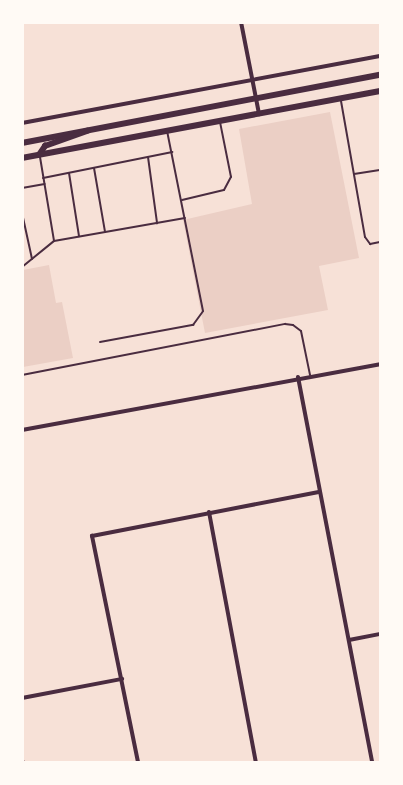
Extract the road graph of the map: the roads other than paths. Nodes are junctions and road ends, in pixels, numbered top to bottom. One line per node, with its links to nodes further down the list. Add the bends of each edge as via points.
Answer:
1 (241, 22): 4 (street)
2 (380, 56): 4 (street)
3 (380, 75): 6 (main road)
4 (252, 80): 6 (street); 10 (street)
5 (380, 91): 7 (main road)
6 (256, 99): 8 (street); 11 (main road)
7 (340, 99): 8 (main road); 21 (lane)
8 (259, 114): 9 (main road)
9 (220, 121): 12 (main road); 25 (lane, via 232,177 224,190)
10 (22, 123)
11 (89, 130): 13 (main road); 15 (main road, via 79,137 45,146)
12 (167, 131): 14 (lane); 15 (main road)
13 (22, 143)
14 (172, 152): 16 (lane); 25 (lane)
15 (39, 155): 17 (main road); 22 (lane)
16 (148, 157): 18 (lane); 28 (lane)
17 (22, 158)
18 (94, 168): 20 (lane); 29 (lane)
19 (380, 170): 21 (lane)
20 (69, 172): 22 (lane); 30 (lane)
21 (354, 174): 32 (lane, via 365,237 370,244)
22 (43, 178): 23 (lane)
23 (45, 184): 24 (lane); 31 (lane)
24 (22, 188)
25 (182, 200): 27 (lane)
26 (22, 214): 33 (lane)
27 (186, 218): 28 (lane); 35 (lane, via 203,311 200,318 193,325)
28 (158, 223): 29 (lane)
29 (105, 232): 30 (lane)
30 (79, 236): 31 (lane)
31 (54, 241): 33 (lane)
32 (380, 242)
33 (32, 259): 34 (lane)
34 (22, 267)
35 (100, 342)
36 (380, 364): 38 (street)
37 (22, 375): 38 (lane, via 285,324 300,331)
38 (310, 375): 39 (street)
39 (298, 377): 40 (street); 41 (street)
40 (22, 430)
41 (319, 492): 42 (street); 44 (street)
42 (209, 512): 45 (street, via 92,536); 48 (street)
43 (380, 634): 44 (street)
44 (349, 640): 49 (street)
45 (122, 679): 46 (street); 47 (street)
46 (22, 698)
47 (138, 762)
48 (256, 762)
49 (372, 762)

